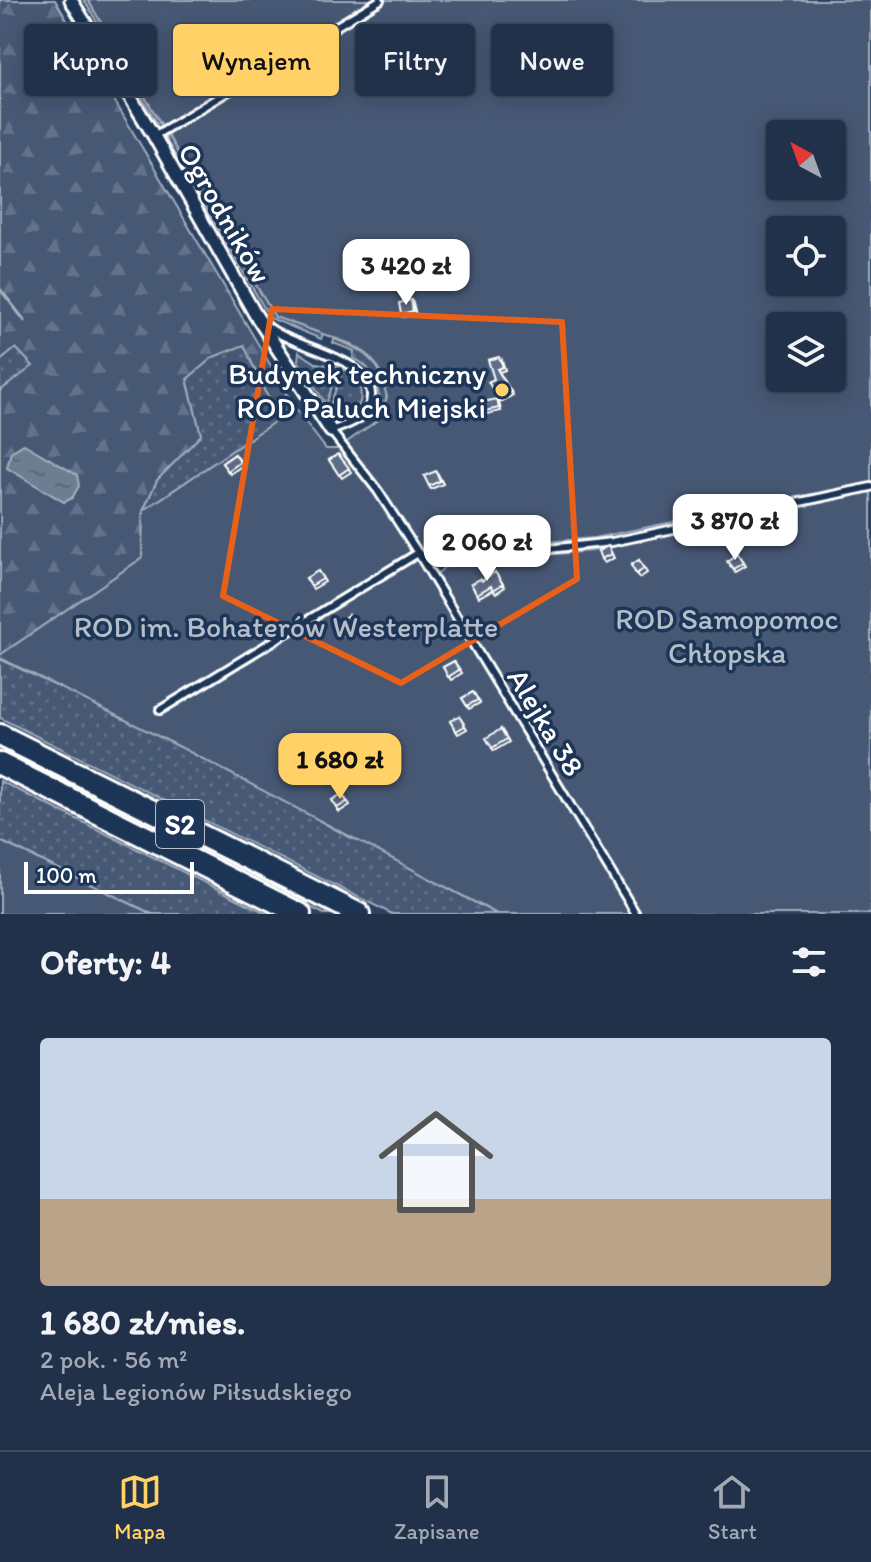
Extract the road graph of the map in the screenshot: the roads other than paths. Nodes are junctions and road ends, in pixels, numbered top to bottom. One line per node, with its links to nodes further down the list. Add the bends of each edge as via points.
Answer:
1 (71, 0): 3 (street, Ogrodników)
2 (380, 0): 3 (lane)
3 (159, 132): 4 (street, Ogrodników)
4 (255, 314): 5 (street, Ogrodników); 5 (lane, via 282,338 350,364 370,383 365,414)
5 (331, 431): 6 (lane, Ogrodników)
6 (342, 448): 8 (lane, Alejka 38)
7 (871, 487): 8 (lane, via 612,542 436,558)
8 (418, 553): 9 (lane); 14 (lane, Alejka 38)
9 (160, 710)
10 (0, 735): 13 (highway, S2)
11 (0, 764): 12 (highway, S2)
12 (300, 914)
13 (359, 914)
14 (636, 914)

